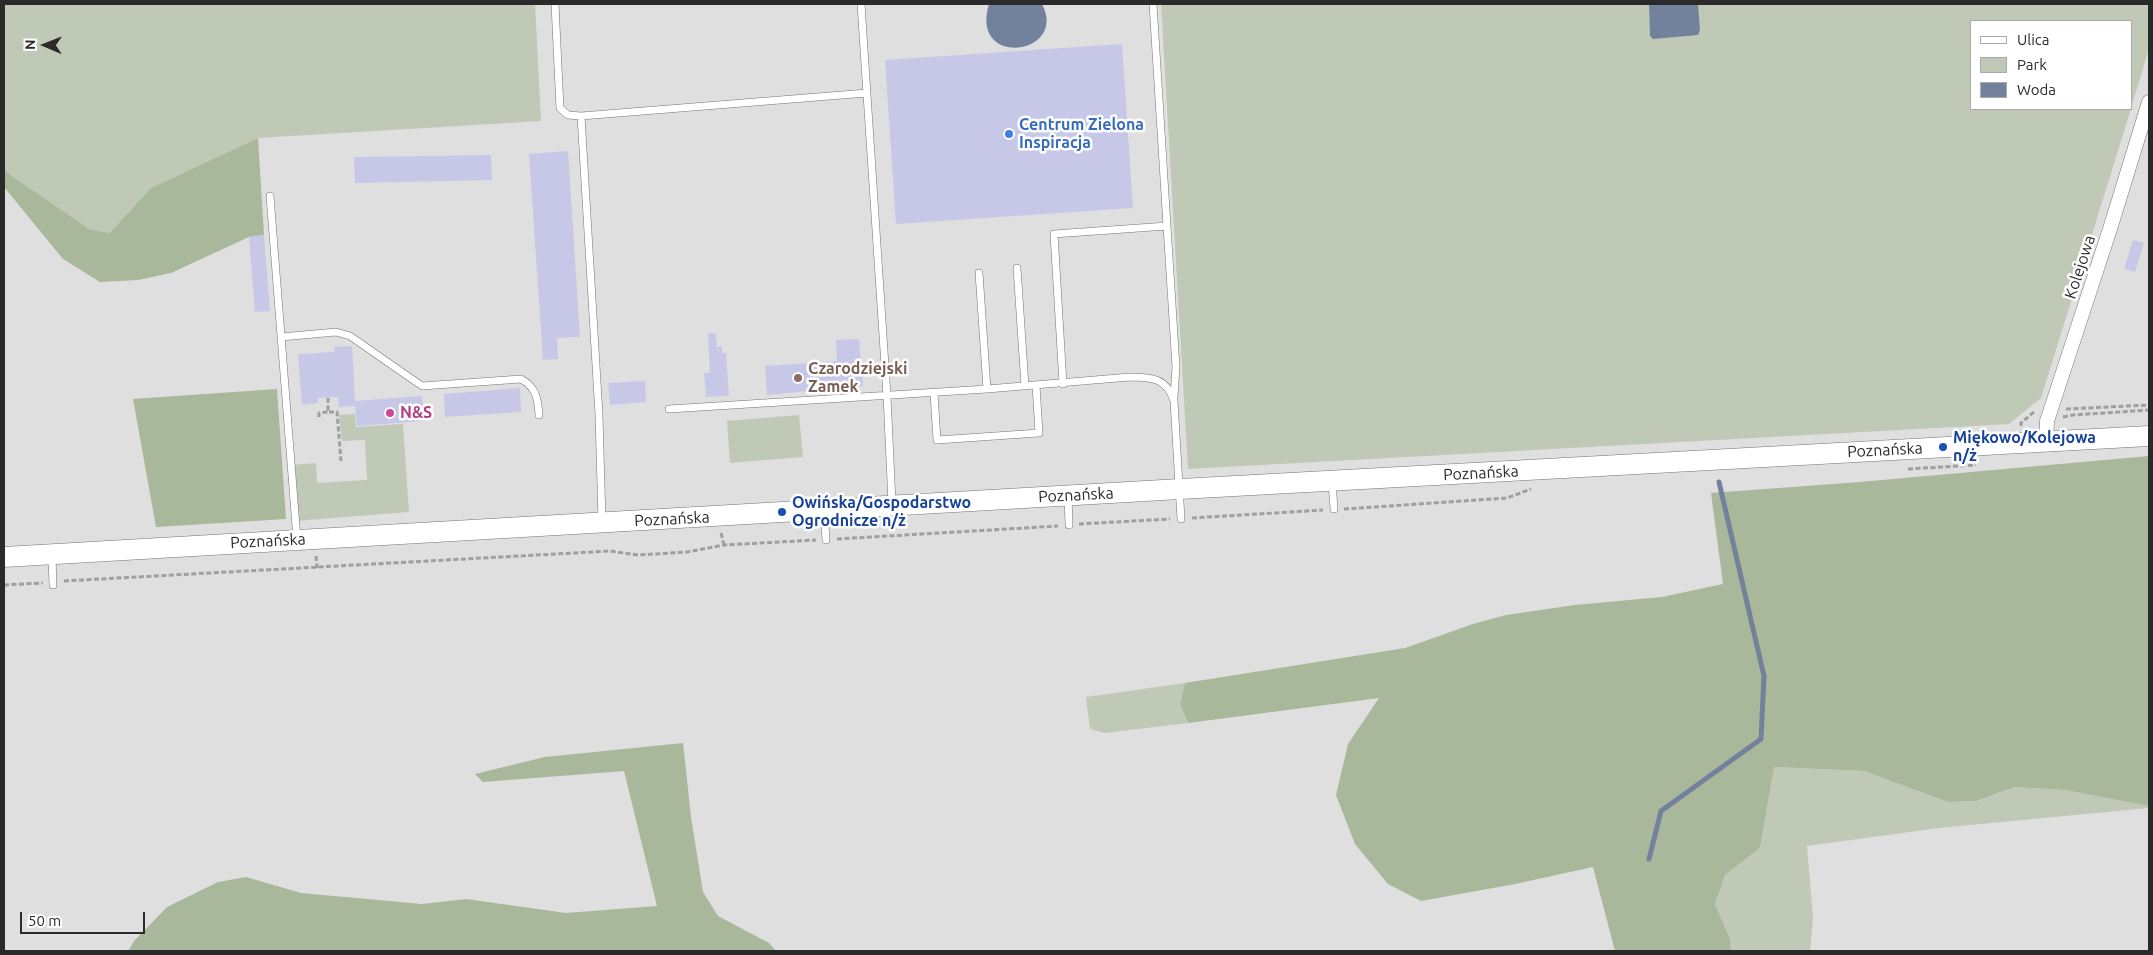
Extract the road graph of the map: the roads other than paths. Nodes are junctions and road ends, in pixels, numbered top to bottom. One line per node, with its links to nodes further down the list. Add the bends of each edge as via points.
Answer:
1 (555, 4): 6 (lane, via 560,108 568,115)
2 (861, 4): 4 (lane)
3 (1153, 4): 8 (lane)
4 (867, 93): 6 (lane); 17 (lane)
5 (2149, 102): 22 (street, Kolejowa, via 2047,422)
6 (580, 116): 30 (lane, via 599,414)
7 (270, 196): 11 (lane)
8 (1167, 226): 12 (lane, via 1054,234); 18 (lane, via 1176,367)
9 (1017, 268): 14 (lane)
10 (979, 273): 15 (lane)
11 (281, 337): 20 (lane, via 336,332 350,336 422,386 521,379 536,392); 32 (lane)
12 (1063, 384): 13 (lane); 18 (lane, via 1142,377 1164,384)
13 (1036, 385): 14 (lane); 16 (lane, via 1039,433 938,440)
14 (1025, 386): 15 (lane)
15 (987, 389): 16 (lane)
16 (934, 393): 17 (lane)
17 (887, 396): 19 (lane); 26 (lane)
18 (1174, 402): 24 (lane)
19 (668, 409)
20 (539, 415)
21 (2149, 436): 22 (main road, Poznańska)
22 (2046, 442): 23 (main road, Poznańska)
23 (1332, 481): 24 (main road, Poznańska); 28 (lane)
24 (1180, 489): 25 (main road, Poznańska); 29 (lane)
25 (1068, 496): 26 (main road, Poznańska); 31 (lane)
26 (892, 506): 27 (main road, Poznańska)
27 (824, 510): 30 (main road, Poznańska); 33 (lane)
28 (1334, 510)
29 (1181, 518)
30 (602, 522): 32 (main road, Poznańska)
31 (1069, 525)
32 (297, 540): 34 (main road, Poznańska)
33 (826, 540)
34 (52, 554): 35 (main road, Poznańska); 36 (lane)
35 (4, 557)
36 (53, 584)

